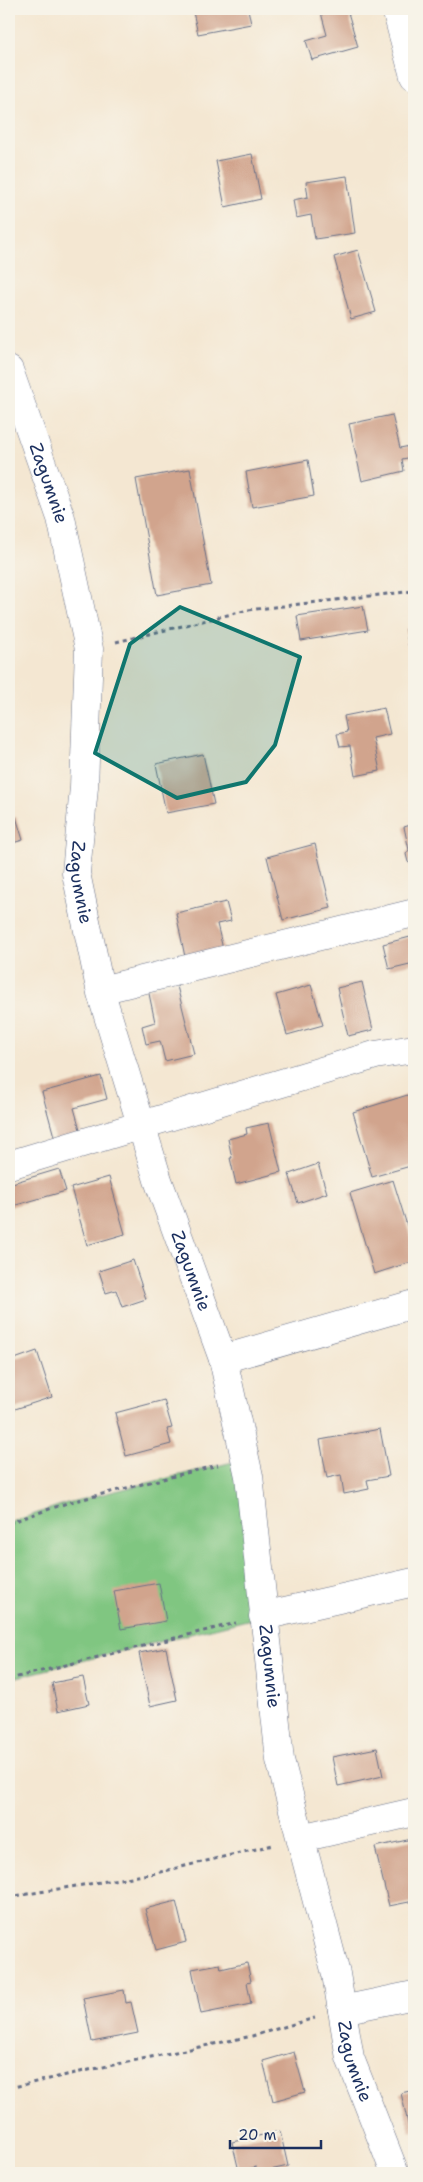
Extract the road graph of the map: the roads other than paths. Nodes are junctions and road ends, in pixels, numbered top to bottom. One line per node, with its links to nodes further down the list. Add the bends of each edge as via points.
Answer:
1 (396, 9): 2 (street)
2 (414, 76)
3 (9, 370): 5 (street, Zagumnie, via 61,518 89,649 84,787 76,873)
4 (414, 913): 5 (street)
5 (101, 990): 7 (street, Zagumnie)
6 (414, 1049): 7 (street, via 375,1055)
7 (141, 1127): 8 (street); 10 (street, Zagumnie)
8 (9, 1165)
9 (414, 1304): 10 (street)
10 (223, 1359): 12 (street, Zagumnie, via 249,1476)
11 (414, 1582): 12 (street)
12 (263, 1616): 14 (street, Zagumnie, via 280,1760)
13 (414, 1812): 14 (street)
14 (301, 1838): 16 (street, Zagumnie, via 336,1974)
15 (414, 1995): 16 (street)
16 (342, 2010): 17 (street, Zagumnie, via 350,2058)
17 (395, 2173)

